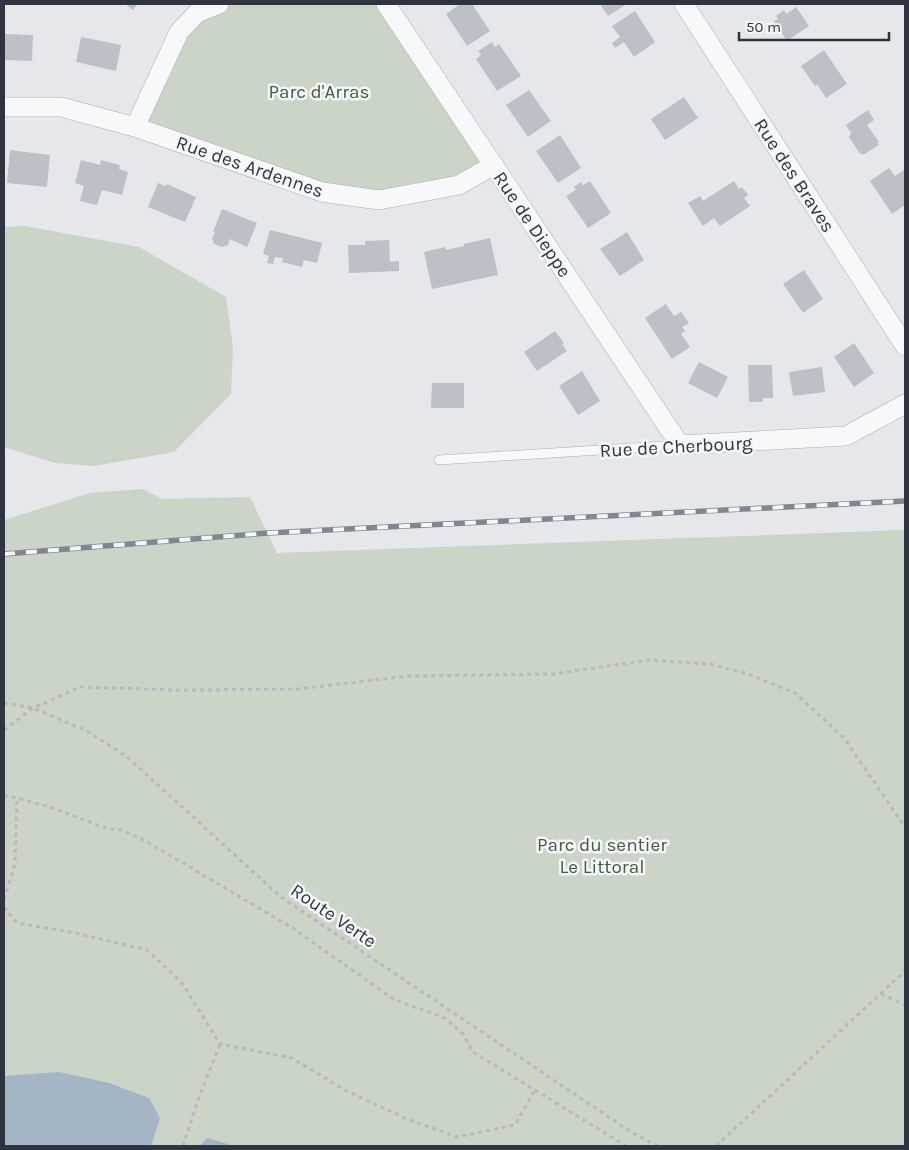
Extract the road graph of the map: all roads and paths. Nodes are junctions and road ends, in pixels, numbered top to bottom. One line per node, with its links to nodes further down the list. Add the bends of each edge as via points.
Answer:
1 (220, 4): 5 (street, via 197,13 179,32)
2 (386, 4): 6 (street, Rue de Dieppe)
3 (684, 4): 7 (street, Rue des Braves)
4 (4, 107): 5 (street, Rue des Ardennes, via 61,107)
5 (135, 126): 6 (street, Rue des Ardennes, via 322,192 379,200 459,185)
6 (494, 166): 9 (street, Rue de Dieppe)
7 (905, 346)
8 (905, 404): 9 (street, Rue de Cherbourg, via 846,436)
9 (680, 445): 10 (lane, Rue de Cherbourg)
10 (438, 460)
11 (4, 703): 12 (path, Route Verte)
12 (33, 708): 13 (path); 16 (path, via 80,688 298,689 408,676 553,674 649,660 710,664 748,674 795,693 844,738); 26 (path, Route Verte, via 87,731 126,756 281,897 631,1132)
13 (4, 730)
14 (4, 794): 15 (path)
15 (17, 798): 17 (path, via 15,864); 23 (path, via 108,829 122,830 144,840 291,927 395,1000 445,1018 463,1034 473,1052)
16 (905, 826)
17 (4, 899)
18 (4, 907): 22 (path, via 17,923 147,950 182,983)
19 (905, 971): 20 (path)
20 (881, 994): 21 (path); 27 (path)
21 (905, 1005)
22 (220, 1044): 23 (path, via 292,1058 346,1090 407,1119 457,1137 515,1125); 24 (path)
23 (535, 1090): 25 (path)
24 (183, 1146)
25 (626, 1146)
26 (658, 1146)
27 (716, 1146)

